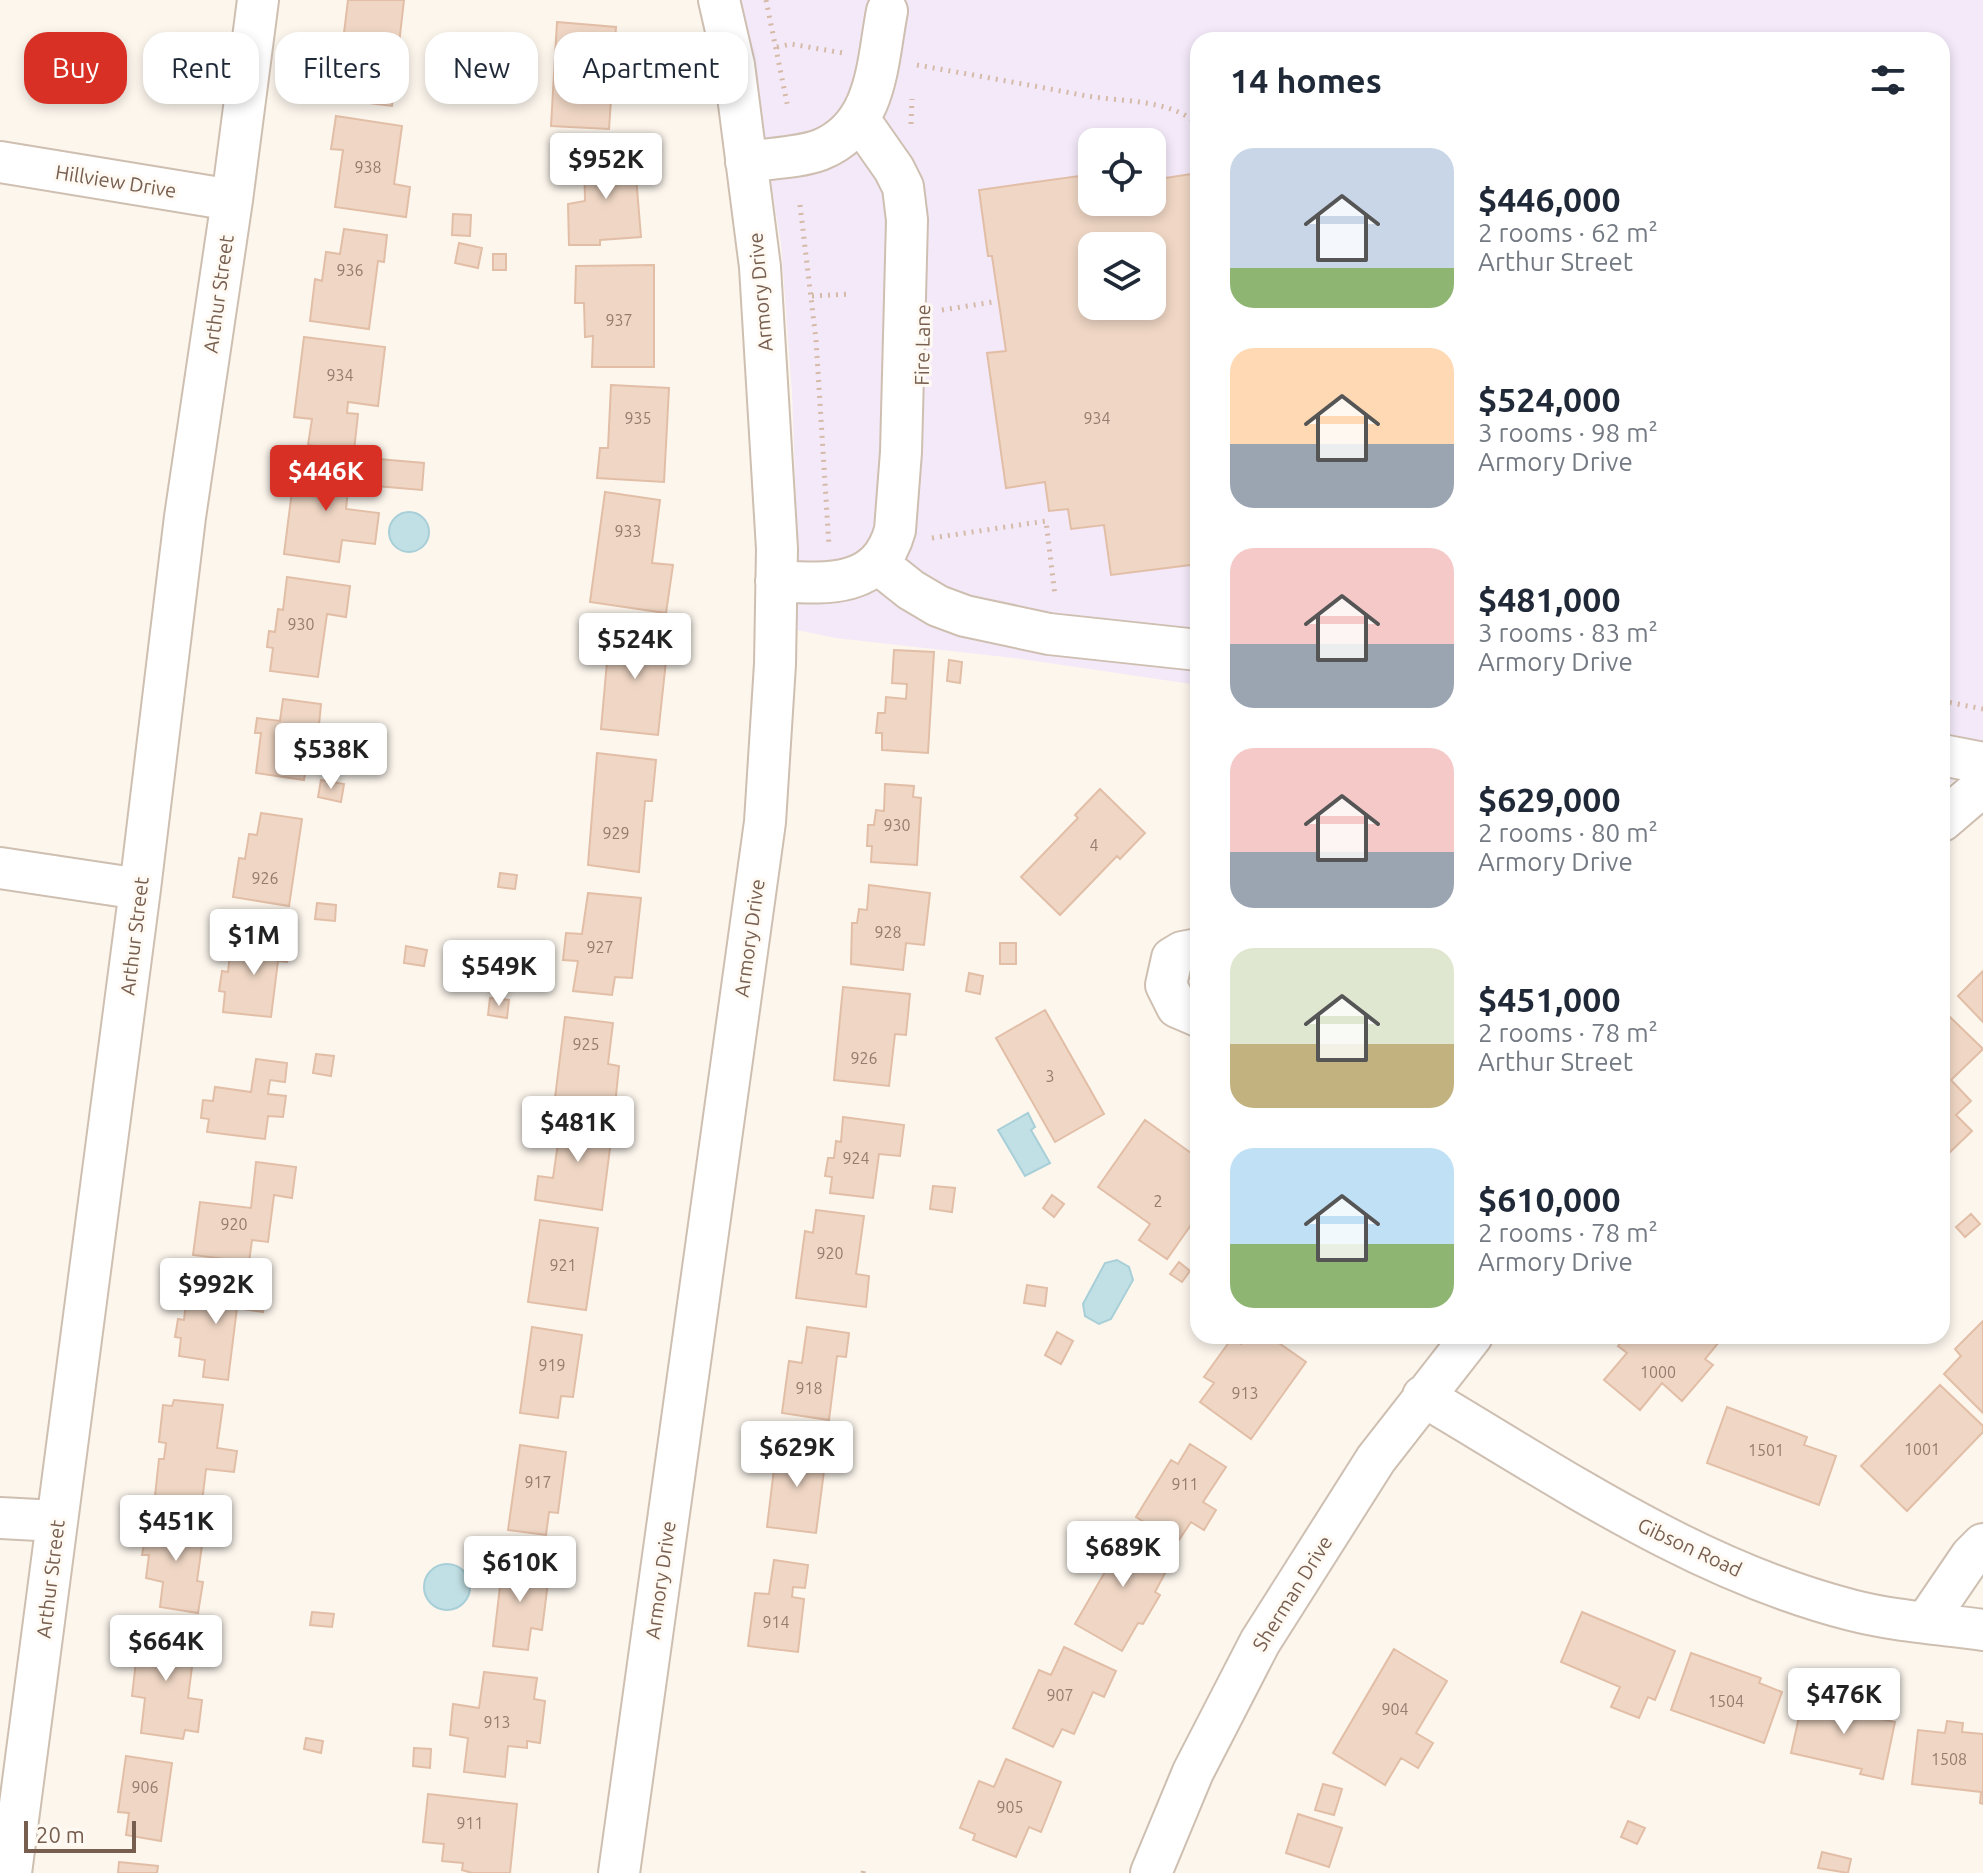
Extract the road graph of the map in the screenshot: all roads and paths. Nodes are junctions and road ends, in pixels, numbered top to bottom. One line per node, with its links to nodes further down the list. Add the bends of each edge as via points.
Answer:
1 (258, 0): 15 (street, Arthur Street)
2 (719, 0): 14 (street, Armory Drive, via 734,65)
3 (766, 0): 5 (path)
4 (887, 11): 11 (street)
5 (777, 47): 6 (path, via 791,44 846,54); 9 (path)
6 (851, 63)
7 (915, 79): 10 (path, via 916,65 1146,103)
8 (913, 93): 12 (path, via 909,121)
9 (788, 108)
10 (1190, 117)
11 (869, 133): 14 (street, via 821,150); 22 (street, via 903,187 907,220 900,487 895,530)
12 (915, 134)
13 (0, 162): 15 (street, Hillview Drive)
14 (746, 162): 24 (street, Armory Drive, via 760,267)
15 (232, 200): 34 (street, Arthur Street, via 185,517)
16 (800, 205): 18 (path)
17 (852, 294): 18 (path)
18 (812, 296): 23 (path)
19 (941, 296): 20 (path, via 941,310)
20 (993, 302)
21 (934, 525): 25 (path, via 929,538 1046,521)
22 (881, 558): 24 (street, via 854,577 829,584); 26 (street, via 911,590 965,616 1049,634)
23 (830, 560)
24 (776, 581): 45 (street, Armory Drive, via 765,822)
25 (1055, 599)
26 (1190, 649)
27 (1950, 703): 28 (path)
28 (1983, 709)
29 (1950, 757): 30 (street)
30 (1983, 763)
31 (1983, 786): 32 (street)
32 (1950, 814)
33 (0, 868): 34 (street)
34 (140, 889): 40 (street, Arthur Street)
35 (1190, 950): 36 (street, via 1172,958 1166,985 1177,1007)
36 (1190, 1013)
37 (1465, 1344): 38 (street, Sherman Drive)
38 (1423, 1396): 42 (street, Gibson Road, via 1658,1535 1781,1588 1853,1610); 46 (street, Sherman Drive, via 1376,1459 1260,1642 1193,1772)
39 (0, 1518): 40 (street)
40 (57, 1521): 44 (street, Arthur Street)
41 (1983, 1544): 42 (street)
42 (1926, 1622): 43 (street, Gibson Road)
43 (1983, 1630)
44 (11, 1873)
45 (619, 1873)
46 (1151, 1873)

